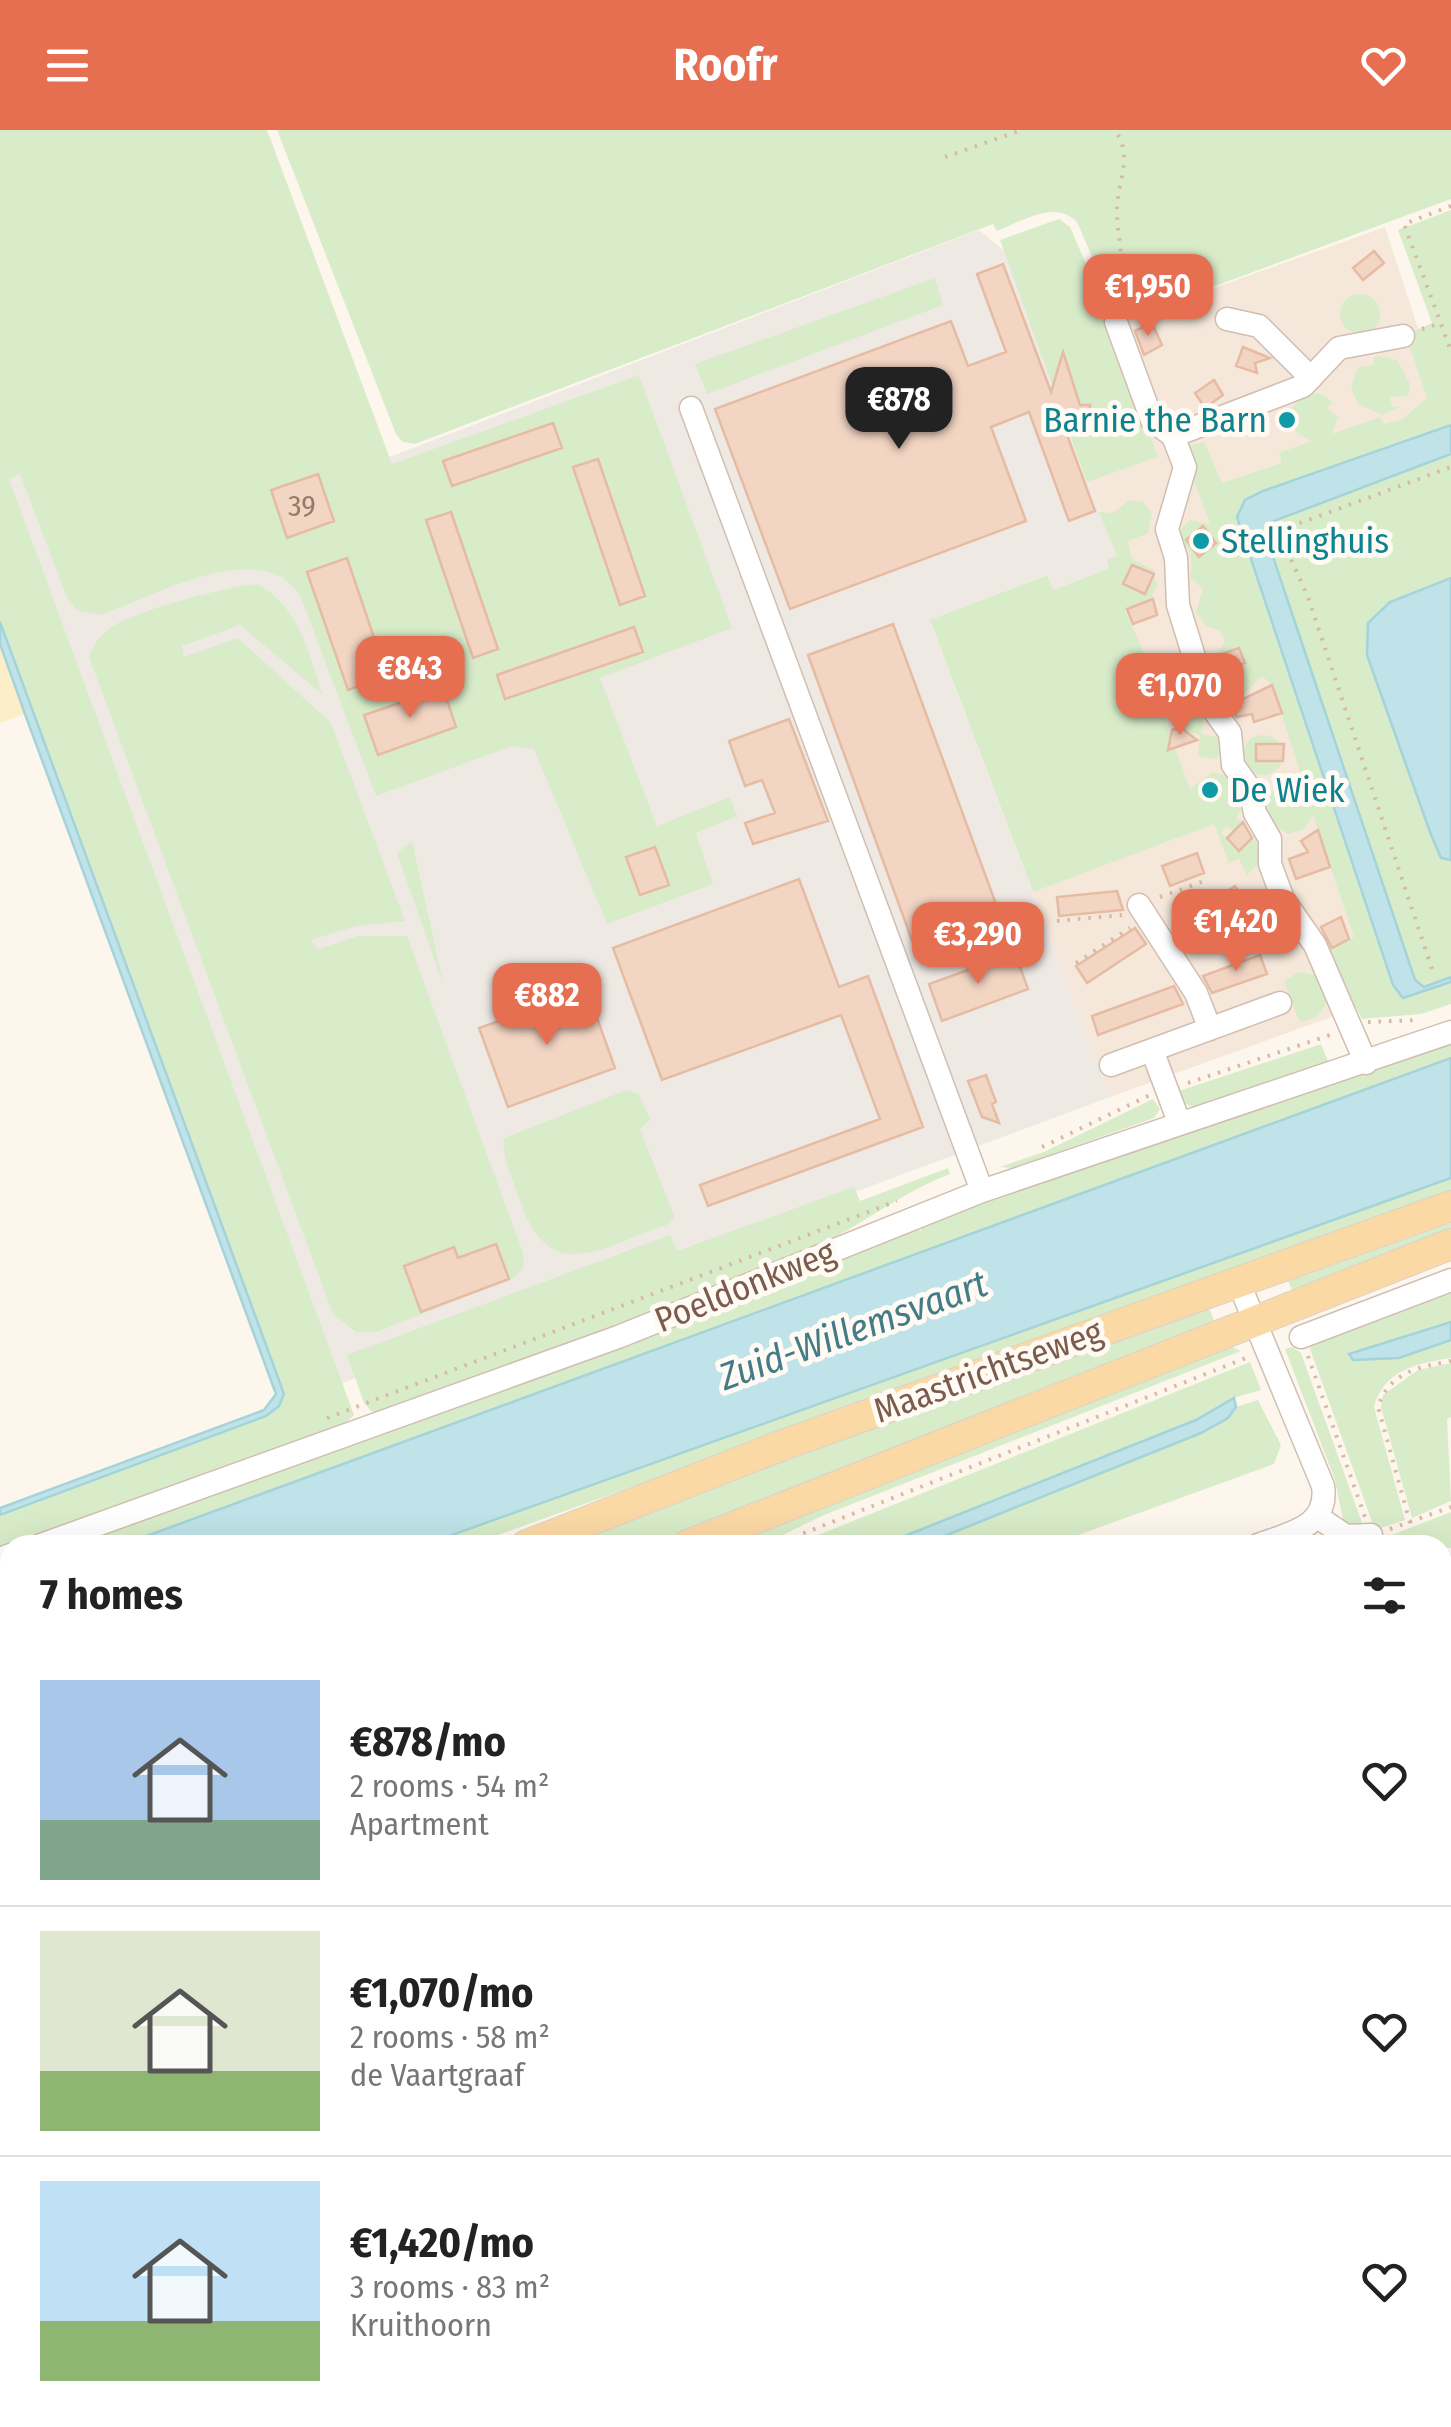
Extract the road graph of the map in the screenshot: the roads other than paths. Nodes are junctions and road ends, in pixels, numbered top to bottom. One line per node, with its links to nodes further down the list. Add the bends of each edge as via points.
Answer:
1 (1113, 314): 6 (street, via 1152,420)
2 (1227, 320): 4 (street, via 1259,326)
3 (1403, 336): 4 (street, via 1339,348)
4 (1310, 378): 6 (street, via 1304,386)
5 (691, 408): 15 (street)
6 (1174, 436): 12 (street, via 1185,467 1167,529 1178,605 1208,702 1230,733 1233,765 1270,839 1281,893 1315,946)
7 (1143, 912): 9 (street, via 1196,993)
8 (1280, 1003): 9 (street)
9 (1210, 1029): 11 (street)
10 (1451, 1032): 12 (street, Poeldonkweg)
11 (1152, 1050): 13 (street); 14 (street)
12 (1366, 1063): 14 (street, Poeldonkweg)
13 (1110, 1065)
14 (1178, 1122): 15 (street, Poeldonkweg)
15 (982, 1191): 23 (street, Poeldonkweg, via 701,1306)
16 (1451, 1206): 19 (main road, Maastrichtseweg)
17 (1451, 1244): 20 (main road, Maastrichtseweg)
18 (1451, 1280): 21 (street)
19 (1238, 1281): 20 (street); 24 (main road, Maastrichtseweg)
20 (1252, 1319): 22 (street, via 1322,1486); 25 (main road, Maastrichtseweg)
21 (1301, 1337)
22 (1319, 1518): 26 (street); 27 (street)
23 (69, 1535)
24 (553, 1535)
25 (713, 1535)
26 (1281, 1535)
27 (1344, 1535)

